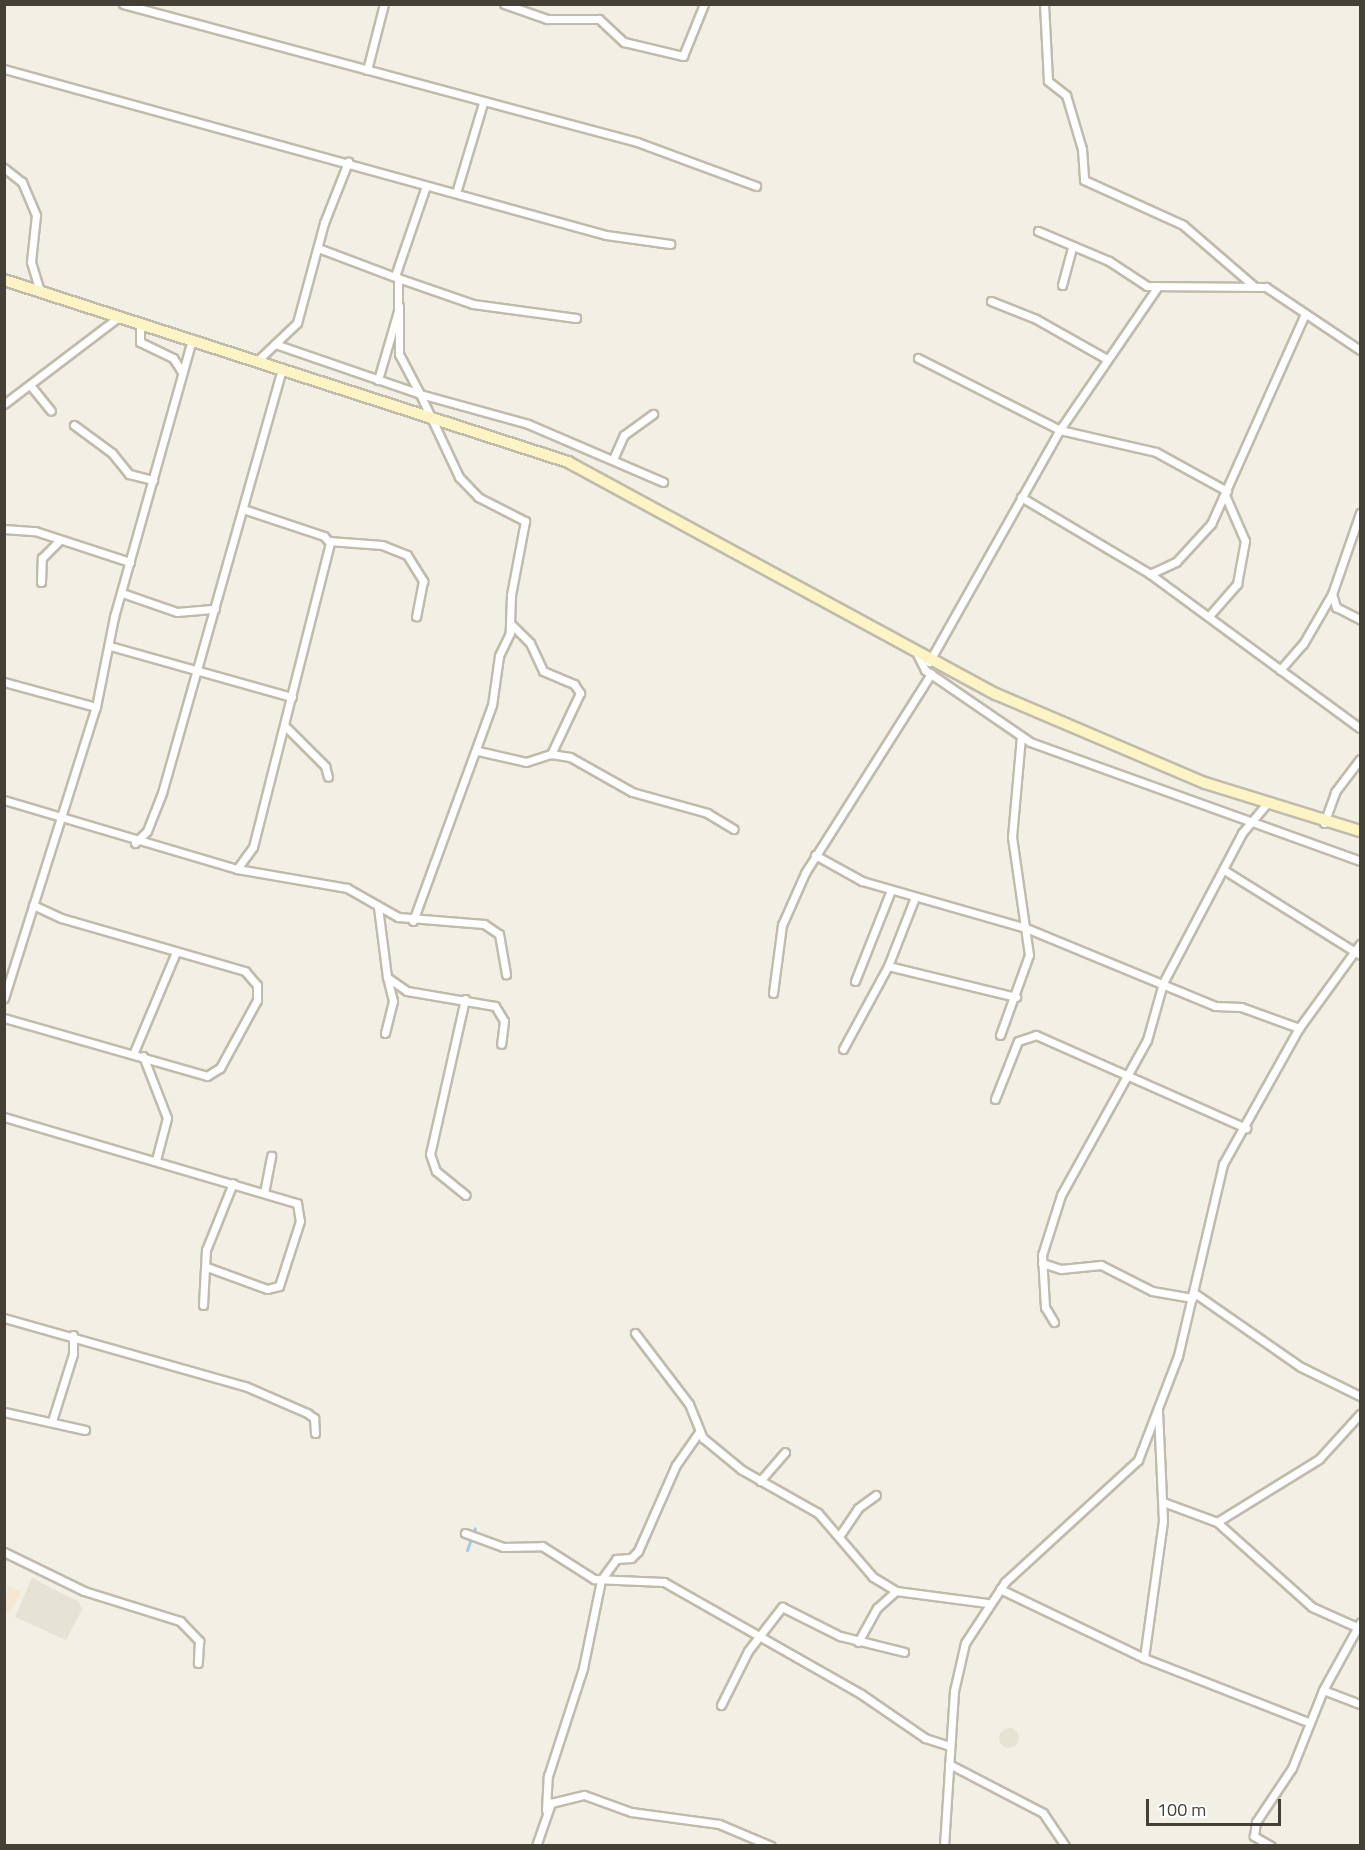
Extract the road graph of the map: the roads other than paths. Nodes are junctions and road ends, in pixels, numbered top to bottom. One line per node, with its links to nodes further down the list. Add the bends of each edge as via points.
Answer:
1 (123, 4): 7 (street)
2 (384, 4): 7 (street)
3 (504, 4): 4 (street, via 547,19 599,19 624,42 683,56)
4 (704, 4)
5 (1044, 4): 21 (street, via 1048,81 1068,103 1082,149 1084,180 1183,225)
6 (4, 69): 9 (street)
7 (367, 70): 8 (street)
8 (483, 103): 12 (street, via 637,141); 13 (street)
9 (348, 162): 11 (street); 17 (street)
10 (4, 168): 23 (street, via 22,182 36,215 31,262)
11 (426, 186): 13 (street); 18 (street)
12 (756, 186)
13 (456, 193): 15 (street, via 606,235)
14 (1038, 231): 16 (street)
15 (670, 244)
16 (1072, 247): 20 (street); 22 (street, via 1109,261 1139,284)
17 (318, 248): 18 (street); 31 (street, via 297,323)
18 (397, 277): 25 (street); 28 (street, via 473,304)
19 (4, 280): 23 (main road)
20 (1062, 285)
21 (1254, 286): 22 (street); 27 (street, via 1280,294)
22 (1157, 288): 34 (street)
23 (40, 291): 26 (main road)
24 (991, 301): 34 (street, via 1036,319)
25 (399, 306): 38 (street); 40 (street, via 399,354)
26 (120, 316): 29 (main road); 39 (street)
27 (1304, 316): 32 (street); 50 (street)
28 (576, 318)
29 (140, 323): 30 (main road); 37 (street, via 140,342 173,358)
30 (192, 339): 35 (main road); 37 (street)
31 (275, 344): 35 (street); 38 (street)
32 (1360, 350)
33 (918, 358): 46 (street)
34 (1105, 358): 46 (street)
35 (259, 359): 36 (main road)
36 (282, 368): 44 (main road); 52 (street)
37 (182, 372): 48 (street)
38 (378, 380): 40 (street)
39 (30, 385): 41 (street); 42 (street)
40 (420, 394): 44 (street); 47 (street, via 528,424)
41 (4, 404)
42 (51, 411)
43 (652, 414): 47 (street, via 624,435)
44 (431, 420): 66 (street, via 446,458 471,492 525,521); 68 (main road, via 568,462)
45 (74, 425): 48 (street, via 112,453 129,474)
46 (1060, 430): 50 (street, via 1156,452); 51 (street)
47 (614, 458): 49 (street)
48 (153, 480): 57 (street)
49 (663, 482)
50 (1226, 493): 58 (street, via 1212,524 1183,556); 64 (street, via 1245,541 1237,584)
51 (1022, 497): 58 (street); 69 (street)
52 (243, 509): 56 (street); 62 (street)
53 (1360, 513): 61 (street)
54 (4, 529): 55 (street, via 35,531)
55 (60, 540): 57 (street); 59 (street, via 42,558)
56 (329, 541): 63 (street, via 382,545 407,555 423,581); 74 (street)
57 (130, 562): 60 (street)
58 (1150, 574): 64 (street)
59 (41, 582)
60 (122, 593): 62 (street, via 177,612); 67 (street)
61 (1332, 594): 65 (street, via 1336,607); 71 (street, via 1303,644)
62 (215, 609): 70 (street)
63 (416, 616)
64 (1209, 616): 71 (street)
65 (1360, 619)
66 (511, 624): 79 (street); 80 (street, via 530,643 543,671 574,684 580,693)
67 (110, 646): 70 (street); 75 (street)
68 (917, 654): 69 (main road); 72 (street)
69 (929, 662): 84 (main road, via 1205,783)
70 (197, 670): 74 (street); 90 (street, via 162,792 147,831)
71 (1280, 670): 77 (street)
72 (931, 674): 78 (street); 91 (street)
73 (4, 682): 75 (street)
74 (292, 697): 76 (street)
75 (96, 707): 85 (street)
76 (285, 726): 82 (street, via 325,766); 93 (street, via 253,847)
77 (1360, 729)
78 (1021, 736): 86 (street); 100 (street, via 1012,837)
79 (478, 752): 80 (street, via 525,762); 99 (street, via 462,778)
80 (551, 754): 88 (street, via 570,756 596,775 646,798 707,813)
81 (1360, 759): 87 (street, via 1339,785)
82 (328, 777)
83 (4, 800): 85 (street)
84 (1266, 804): 86 (street); 87 (main road)
85 (61, 816): 90 (street); 97 (street)
86 (1250, 822): 92 (street); 94 (street)
87 (1324, 823): 89 (main road)
88 (734, 829)
89 (1360, 831)
90 (135, 843): 93 (street)
91 (815, 855): 95 (street); 109 (street, via 782,925)
92 (1360, 861)
93 (237, 869): 98 (street, via 347,888)
94 (1224, 870): 103 (street); 108 (street)
95 (891, 890): 96 (street); 107 (street)
96 (915, 897): 100 (street); 104 (street)
97 (33, 905): 102 (street); 111 (street)
98 (378, 907): 99 (street); 106 (street)
99 (413, 921): 105 (street, via 490,927 499,934)
100 (1026, 928): 108 (street); 110 (street, via 1029,955)
101 (1360, 944): 103 (street)
102 (176, 952): 119 (street); 120 (street, via 245,971 257,985 257,1000 215,1073 195,1074)
103 (1358, 954): 114 (street)
104 (888, 966): 110 (street); 118 (street)
105 (506, 974)
106 (387, 977): 112 (street, via 407,991); 115 (street, via 393,1001)
107 (855, 981)
108 (1163, 983): 114 (street, via 1215,1006 1241,1007); 121 (street, via 1147,1040)
109 (773, 993)
110 (1016, 997): 116 (street)
111 (4, 998)
112 (465, 999): 117 (street, via 500,1010 504,1022); 129 (street, via 430,1154 436,1171)
113 (4, 1018): 119 (street)
114 (1299, 1028): 124 (street)
115 (385, 1033)
116 (1000, 1035)
117 (501, 1044)
118 (843, 1049)
119 (134, 1052): 120 (street)
120 (143, 1056): 126 (street, via 167,1118)
121 (1124, 1075): 122 (street, via 1052,1039 1029,1035 1011,1052); 124 (street); 130 (street, via 1061,1195)
122 (995, 1099)
123 (4, 1117): 126 (street)
124 (1246, 1128): 132 (street, via 1223,1164)
125 (271, 1156): 128 (street)
126 (156, 1160): 127 (street)
127 (234, 1183): 128 (street); 131 (street, via 209,1240)
128 (264, 1193): 131 (street, via 292,1200 300,1212 279,1286 267,1289)
129 (466, 1195)
130 (1042, 1263): 132 (street, via 1061,1269 1101,1265 1152,1291); 135 (street, via 1046,1313)
131 (207, 1268): 133 (street)
132 (1192, 1295): 138 (street, via 1301,1366); 139 (street)
133 (203, 1305)
134 (4, 1318): 137 (street)
135 (1054, 1322)
136 (635, 1333): 145 (street, via 689,1404)
137 (73, 1335): 142 (street, via 74,1354); 144 (street, via 245,1386 307,1413 314,1418)
138 (1360, 1396)
139 (1158, 1410): 149 (street); 155 (street, via 1132,1468)
140 (4, 1412): 142 (street)
141 (1360, 1414): 150 (street, via 1319,1459)
142 (52, 1422): 143 (street)
143 (85, 1430)
144 (315, 1433)
145 (698, 1433): 147 (street); 154 (street, via 676,1465 638,1551 631,1558 616,1559)
146 (785, 1452): 147 (street)
147 (760, 1482): 152 (street, via 810,1508)
148 (876, 1495): 152 (street, via 858,1508)
149 (1163, 1502): 150 (street); 162 (street)
150 (1217, 1522): 158 (street, via 1312,1607)
151 (465, 1533): 154 (street, via 502,1547 542,1546)
152 (840, 1535): 156 (street, via 873,1576)
153 (4, 1552): 163 (street, via 84,1591 180,1620 199,1641)
154 (601, 1581): 159 (street, via 664,1582); 170 (street, via 583,1668 548,1776)
155 (1000, 1589): 157 (street); 162 (street)
156 (896, 1592): 157 (street); 160 (street, via 877,1608)
157 (987, 1603): 168 (street, via 958,1663)
158 (1359, 1625): 164 (street)
159 (760, 1636): 160 (street, via 782,1607); 166 (street); 168 (street, via 925,1738)
160 (858, 1642): 161 (street)
161 (904, 1652)
162 (1143, 1658): 167 (street)
163 (198, 1663)
164 (1323, 1690): 165 (street); 167 (street)
165 (1360, 1704)
166 (721, 1705)
167 (1308, 1722): 175 (street, via 1292,1768 1256,1822 1254,1836)
168 (950, 1746): 169 (street)
169 (949, 1764): 173 (street); 174 (street, via 1043,1813)
170 (546, 1810): 171 (street); 172 (street, via 565,1796 584,1795 631,1812 719,1824)
171 (536, 1845)
172 (771, 1845)
173 (944, 1845)
174 (1065, 1845)
175 (1271, 1845)

